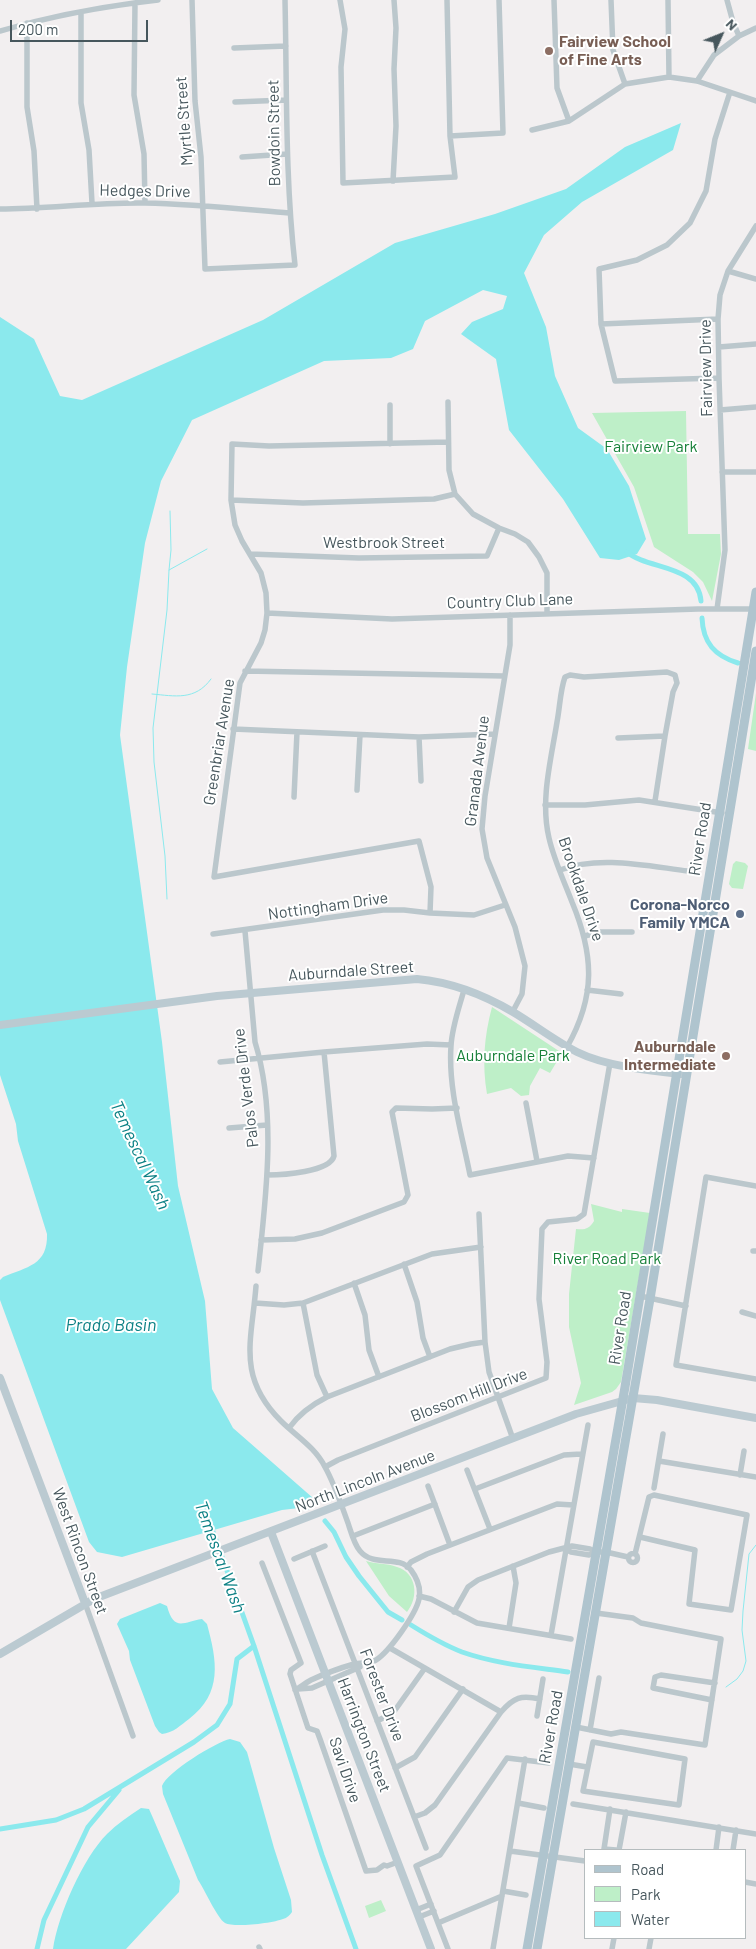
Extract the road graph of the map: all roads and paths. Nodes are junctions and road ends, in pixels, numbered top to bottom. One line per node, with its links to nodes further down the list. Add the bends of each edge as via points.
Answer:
1 (158, 0): 12 (street)
2 (192, 0): 35 (street, Myrtle Street)
3 (285, 0): 18 (street, Bowdoin Street)
4 (340, 0): 32 (street, via 345,29 341,67 343,183)
5 (394, 0): 32 (street, via 396,126)
6 (447, 0): 29 (street)
7 (499, 0): 29 (street, via 503,133)
8 (554, 0): 27 (street, via 557,88)
9 (612, 0): 22 (street, via 613,50)
10 (668, 0): 20 (street)
11 (727, 0): 17 (street)
12 (134, 3): 13 (street); 33 (street, via 134,95 144,154)
13 (81, 12): 14 (street); 34 (street, via 81,103 89,150)
14 (27, 23): 16 (street); 37 (street, via 27,107 34,151)
15 (756, 28): 17 (street)
16 (0, 31)
17 (739, 36): 21 (street, via 714,54)
18 (286, 46): 19 (street); 24 (street, Bowdoin Street)
19 (234, 48)
20 (669, 77): 21 (street); 22 (street)
21 (697, 81): 23 (street)
22 (624, 84): 27 (street)
23 (730, 92): 25 (street); 44 (street, via 715,138 706,190 690,223 667,245 637,260 599,269)
24 (286, 100): 26 (street); 30 (street, Bowdoin Street)
25 (756, 101)
26 (235, 102)
27 (568, 121): 28 (street)
28 (532, 130)
29 (450, 136): 32 (street, via 455,177)
30 (287, 154): 31 (street); 38 (street, Bowdoin Street)
31 (242, 157)
32 (393, 181)
33 (145, 202): 34 (street, Hedges Drive); 35 (street, Hedges Drive)
34 (92, 203): 37 (street, Hedges Drive)
35 (203, 206): 38 (street, Hedges Drive); 40 (street, Myrtle Street, via 205,269)
36 (0, 209): 37 (street, Hedges Drive)
37 (37, 209)
38 (289, 213): 40 (street, Bowdoin Street)
39 (756, 226): 41 (street, Fairview Drive)
40 (295, 265)
41 (728, 270): 42 (street); 43 (street, Fairview Drive, via 720,295)
42 (756, 279)
43 (718, 319): 44 (street); 46 (street, Fairview Drive)
44 (601, 324): 47 (street, via 615,381)
45 (756, 344): 46 (street)
46 (719, 347): 47 (street, Fairview Drive)
47 (719, 378): 51 (street, Fairview Drive)
48 (448, 402): 52 (street)
49 (390, 405): 53 (street)
50 (756, 407): 51 (street)
51 (720, 410): 54 (street, Fairview Drive)
52 (448, 442): 53 (street); 56 (street, via 449,470)
53 (390, 444): 57 (street, Greenbriar Avenue, via 232,444)
54 (722, 472): 55 (street); 61 (street, Fairview Drive, via 725,550)
55 (755, 472)
56 (456, 494): 57 (street, via 434,499); 58 (street, via 473,514)
57 (231, 500): 59 (street, Greenbriar Avenue, via 235,525)
58 (499, 528): 59 (street, Westbrook Street, via 488,556 359,558); 64 (street, via 528,542 539,556 547,573)
59 (250, 554): 63 (street, Greenbriar Avenue, via 264,582)
60 (756, 592): 62 (main road, River Road)
61 (716, 609): 62 (street, Country Club Lane); 64 (street, Country Club Lane)
62 (755, 609): 81 (main road, River Road)
63 (267, 612): 65 (street, Country Club Lane, via 392,619); 67 (street, Greenbriar Avenue, via 261,642)
64 (547, 614): 65 (street, Country Club Lane)
65 (510, 615): 68 (street, Granada Avenue, via 510,645)
66 (756, 651): 81 (main road, River Road)
67 (245, 671): 68 (street); 69 (street, Greenbriar Avenue)
68 (504, 676): 71 (street, Granada Avenue)
69 (233, 729): 70 (street); 85 (street, Greenbriar Avenue, via 214,877 419,841 431,887)
70 (297, 732): 72 (street); 78 (street)
71 (495, 734): 73 (street); 84 (street, Granada Avenue, via 482,829 487,858)
72 (360, 735): 73 (street); 77 (street)
73 (419, 736): 76 (street)
74 (665, 736): 75 (street); 79 (street); 80 (street, Brookdale Drive, via 677,683 675,675 667,672 565,677)
75 (618, 738)
76 (421, 781)
77 (357, 790)
78 (294, 797)
79 (655, 801): 80 (street); 81 (street)
80 (545, 805): 82 (street, Brookdale Drive, via 549,838)
81 (724, 813): 102 (main road, River Road)
82 (560, 870): 83 (street, via 611,863); 89 (street, Brookdale Drive)
83 (688, 871)
84 (505, 905): 85 (street, Nottingham Drive, via 474,915); 94 (street, Granada Avenue, via 515,927 525,966 522,994)
85 (430, 913): 86 (street, Nottingham Drive, via 383,910)
86 (245, 931): 88 (street, Nottingham Drive); 92 (street, Palos Verde Drive)
87 (632, 932): 89 (street, via 599,932)
88 (213, 934)
89 (585, 936): 91 (street, Brookdale Drive, via 589,954)
90 (464, 990): 92 (street, Auburndale Street, via 433,981 408,979); 94 (street, Auburndale Street); 96 (street)
91 (588, 990): 93 (street); 97 (street, Brookdale Drive)
92 (250, 992): 95 (street, Auburndale Street); 99 (street, Palos Verde Drive, via 255,1042)
93 (621, 994)
94 (513, 1011): 97 (street, Auburndale Street)
95 (0, 1025)
96 (451, 1045): 98 (street); 104 (street)
97 (567, 1047): 101 (street, Auburndale Street)
98 (324, 1052): 99 (street); 109 (street, via 333,1160 327,1165 296,1173)
99 (260, 1058): 100 (street); 105 (street, Palos Verde Drive)
100 (220, 1062)
101 (610, 1063): 102 (street, Auburndale Street); 107 (street, Blossom Hill Drive)
102 (681, 1074): 118 (main road, River Road); 119 (main road, River Road)
103 (526, 1103): 108 (street)
104 (457, 1108): 108 (street, via 470,1176); 112 (street, via 396,1108 392,1112 408,1195 404,1202 322,1233 295,1239)
105 (267, 1125): 106 (street); 109 (street, Palos Verde Drive)
106 (228, 1128)
107 (594, 1158): 108 (street, via 568,1156); 132 (street, Blossom Hill Drive, via 584,1214 578,1219 548,1222 542,1229 539,1299 548,1376)
108 (537, 1161)
109 (268, 1174): 112 (street, Palos Verde Drive)
110 (756, 1186): 122 (street, via 706,1177)
111 (478, 1214): 113 (street)
112 (261, 1240): 115 (street, Palos Verde Drive)
113 (481, 1247): 114 (street, via 439,1252); 125 (street)
114 (404, 1264): 116 (street); 126 (street)
115 (258, 1271)
116 (354, 1283): 121 (street); 127 (street, via 365,1315 369,1350)
117 (256, 1286): 120 (street)
118 (640, 1296): 119 (street); 133 (main road, River Road)
119 (650, 1299): 122 (street); 131 (main road, River Road)
120 (255, 1303): 121 (street); 136 (street, via 250,1334 251,1371 263,1398)
121 (303, 1303): 130 (street, via 318,1375)
122 (686, 1306): 129 (street, via 676,1365)
123 (742, 1312): 124 (street)
124 (756, 1316)
125 (485, 1342): 126 (street); 132 (street, via 488,1372)
126 (430, 1357): 127 (street)
127 (379, 1377): 130 (street)
128 (0, 1378): 166 (street, West Rincon Street)
129 (756, 1380)
130 (327, 1397): 136 (street, via 308,1407)
131 (633, 1398): 133 (street, North Lincoln Avenue); 134 (street, North Lincoln Avenue); 160 (main road, River Road)
132 (497, 1399): 138 (street); 142 (street, Blossom Hill Drive)
133 (623, 1400): 138 (street, North Lincoln Avenue, via 576,1414); 160 (main road, River Road)
134 (756, 1418)
135 (588, 1425): 140 (street)
136 (288, 1428): 142 (street, via 310,1447)
137 (663, 1434): 141 (street)
138 (513, 1439): 149 (street, North Lincoln Avenue)
139 (744, 1451): 144 (street)
140 (581, 1454): 148 (street, via 564,1455); 151 (street)
141 (659, 1461): 144 (street); 147 (street)
142 (325, 1467): 149 (street)
143 (467, 1470): 148 (street)
144 (740, 1475): 145 (street)
145 (756, 1477)
146 (428, 1486): 150 (street)
147 (654, 1488)
148 (475, 1489): 152 (street)
149 (342, 1504): 153 (street, North Lincoln Avenue); 154 (street)
150 (435, 1504): 154 (street); 156 (street)
151 (573, 1505): 152 (street, via 557,1504); 158 (street)
152 (490, 1529): 156 (street)
153 (271, 1532): 166 (street, North Lincoln Avenue); 176 (street, Harrington Street)
154 (353, 1536): 164 (street, via 360,1552 373,1560)
155 (640, 1537): 155 (street, via 695,1550 689,1604 731,1610 748,1515 654,1495 649,1497); 160 (street, via 635,1554 628,1557)
156 (450, 1545): 164 (street, via 411,1562)
157 (325, 1546): 159 (street)
158 (566, 1549): 160 (street, via 572,1546); 163 (street); 170 (street)
159 (312, 1551): 161 (street); 174 (street, Forester Drive)
160 (601, 1552): 168 (main road, River Road); 210 (main road, River Road)
161 (294, 1558)
162 (262, 1563): 180 (street, Savi Drive, via 301,1663 290,1674)
163 (513, 1566): 167 (street, via 468,1587); 169 (street, via 516,1583)
164 (407, 1567): 165 (street, via 416,1578)
165 (420, 1596): 167 (street); 172 (street)
166 (85, 1603): 173 (street, North Lincoln Avenue); 189 (street, West Rincon Street)
167 (454, 1612): 169 (street, via 477,1622)
168 (596, 1613): 179 (street, via 633,1618 641,1623 722,1639); 187 (main road, River Road)
169 (509, 1628): 170 (street)
170 (551, 1635): 171 (street)
171 (571, 1639)
172 (390, 1648): 174 (street, via 375,1660); 175 (street)
173 (0, 1654)
174 (356, 1666): 176 (street); 186 (street, Forester Drive)
175 (425, 1668): 181 (street); 186 (street, via 393,1713)
176 (328, 1678): 180 (street, via 312,1688); 212 (street, Harrington Street)
177 (599, 1678): 188 (street)
178 (543, 1680): 182 (street)
179 (715, 1683): 183 (street); 183 (street, via 661,1675 654,1677 653,1688)
180 (296, 1689): 212 (street, Savi Drive, via 308,1728 317,1731 366,1871 386,1869)
181 (463, 1689): 184 (street); 194 (street, via 415,1757)
182 (540, 1699): 184 (street, via 527,1696 512,1700); 185 (street)
183 (712, 1700): 188 (street, via 706,1745)
184 (501, 1712): 200 (street, via 435,1805)
185 (537, 1716)
186 (377, 1721): 194 (street, Forester Drive)
187 (576, 1727): 188 (street); 192 (main road, River Road)
188 (590, 1730)
189 (133, 1736)
190 (525, 1759): 191 (street); 195 (street); 215 (street, via 507,1758 440,1855 416,1866)
191 (549, 1763)
192 (569, 1764): 193 (street); 210 (main road, River Road)
193 (587, 1767): 193 (street, via 584,1791 679,1805 685,1759 593,1742)
194 (395, 1768): 200 (street, Forester Drive)
195 (518, 1804): 197 (street); 209 (street)
196 (574, 1804): 198 (street)
197 (544, 1808)
198 (610, 1809): 199 (street); 205 (street)
199 (626, 1812): 201 (street); 206 (street)
200 (414, 1817): 204 (street, Forester Drive)
201 (719, 1827): 202 (street); 207 (street)
202 (736, 1830): 203 (street); 208 (street)
203 (756, 1834)
204 (426, 1848)
205 (604, 1849)
206 (618, 1849)
207 (716, 1849)
208 (733, 1849)
209 (510, 1851): 210 (street); 213 (street)
210 (549, 1856): 211 (street); 222 (main road, River Road); 223 (main road, River Road)
211 (584, 1860)
212 (398, 1862): 217 (street, Harrington Street)
213 (502, 1894): 214 (street); 218 (street); 221 (street)
214 (526, 1895)
215 (431, 1904): 216 (street); 217 (street)
216 (434, 1911): 217 (street); 218 (street)
217 (417, 1913): 219 (street, Harrington Street)
218 (438, 1923): 220 (street)
219 (431, 1949)
220 (448, 1949)
221 (493, 1949)
222 (527, 1949)
223 (537, 1949)

